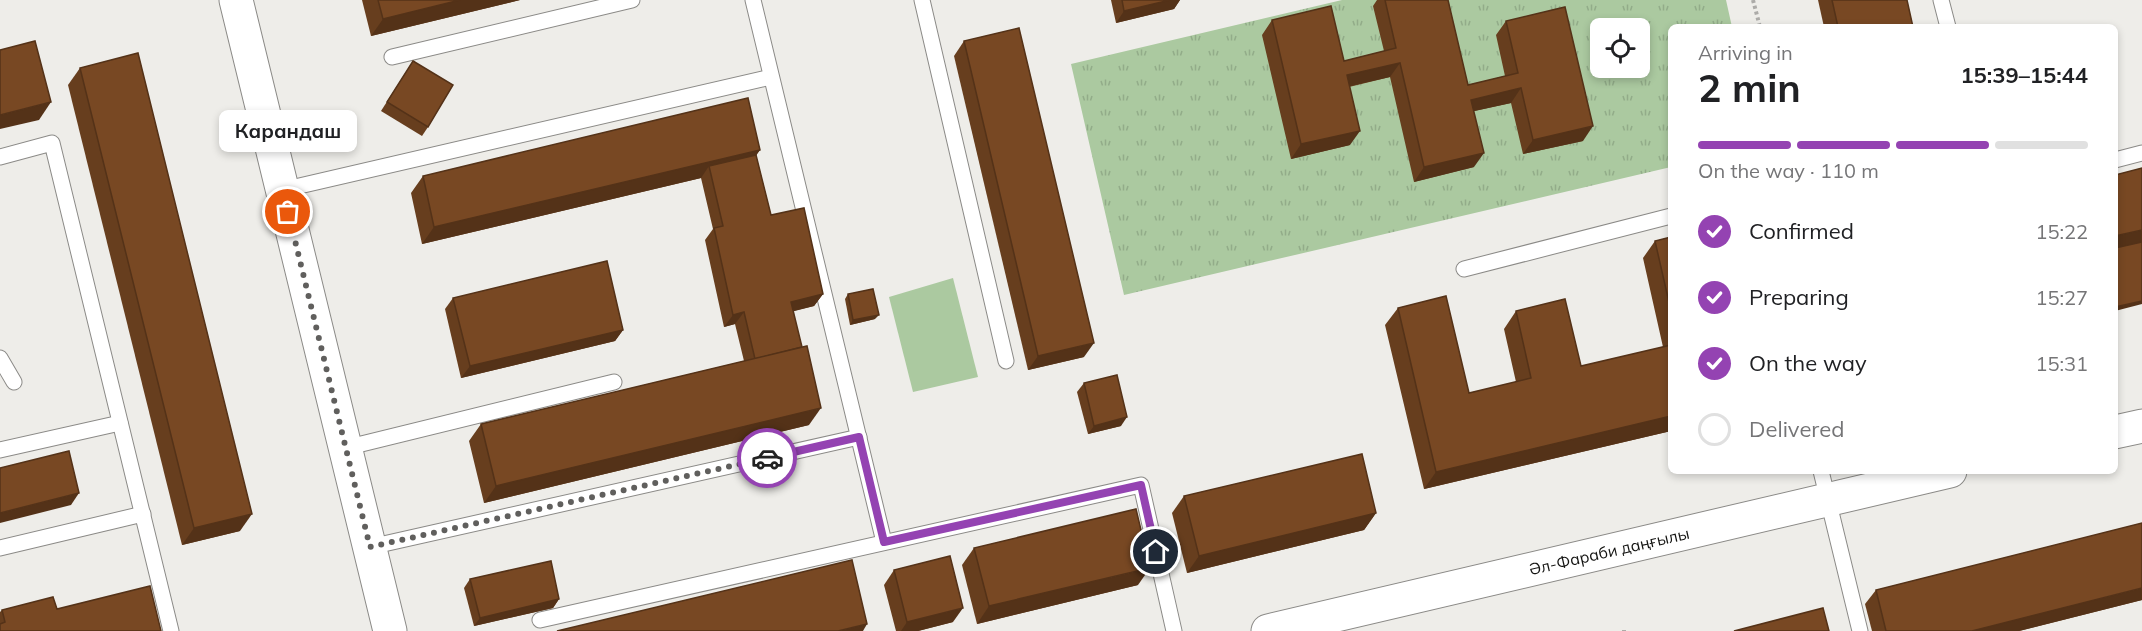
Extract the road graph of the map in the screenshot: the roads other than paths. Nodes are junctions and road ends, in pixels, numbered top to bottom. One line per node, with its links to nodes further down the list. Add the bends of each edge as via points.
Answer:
1 (236, 0): 12 (main road)
2 (632, 0): 7 (lane)
3 (753, 0): 8 (lane)
4 (922, 0): 16 (lane)
5 (1941, 0): 6 (lane)
6 (1947, 24)
7 (392, 57)
8 (771, 77): 12 (lane); 22 (lane)
9 (2142, 153): 11 (lane)
10 (0, 157): 19 (lane, via 52,143)
11 (2118, 159)
12 (282, 190): 23 (main road)
13 (1668, 217): 14 (lane)
14 (1464, 269)
15 (0, 358): 17 (lane)
16 (1006, 361)
17 (14, 382)
18 (614, 382): 23 (lane)
19 (120, 423): 24 (lane); 27 (lane)
20 (2142, 426): 21 (main road)
21 (2118, 431)
22 (859, 437): 28 (lane); 29 (lane)
23 (345, 448): 29 (main road)
24 (0, 450)
25 (1923, 474): 26 (main road, Әл-Фараби даңғылы)
26 (1824, 485): 35 (main road, Әл-Фараби даңғылы); 36 (lane)
27 (143, 514): 30 (lane); 32 (lane)
28 (884, 542): 31 (lane); 34 (lane, via 1141,485)
29 (370, 547): 33 (main road)
30 (0, 548)
31 (540, 620)
32 (171, 631)
33 (390, 631)
34 (1173, 631)
35 (1268, 631)
36 (1860, 631)

